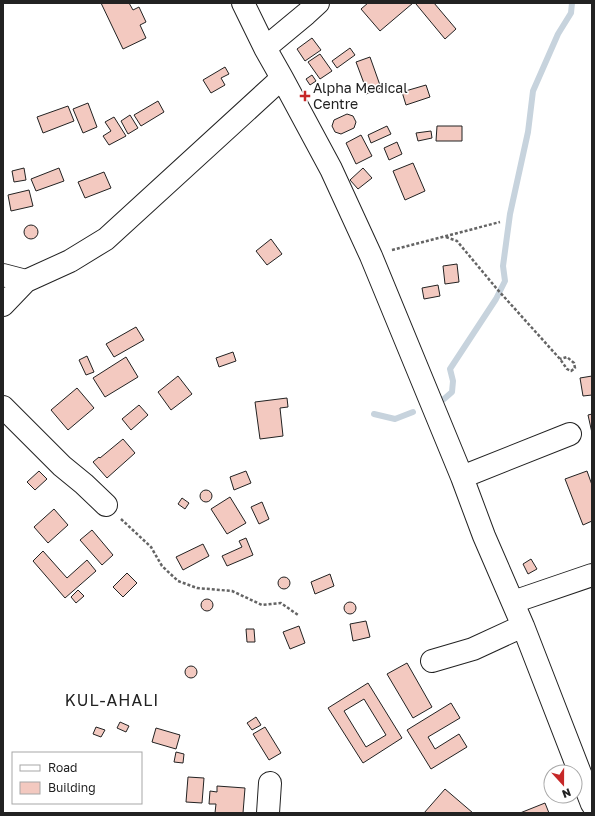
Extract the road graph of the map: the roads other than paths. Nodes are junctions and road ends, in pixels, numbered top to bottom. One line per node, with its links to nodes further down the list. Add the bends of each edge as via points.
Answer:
1 (243, 3): 3 (street)
2 (318, 3): 3 (street)
3 (265, 48): 4 (street)
4 (282, 78): 6 (street, via 106,239 70,261); 10 (street, via 331,169)
5 (3, 275): 6 (street)
6 (26, 281): 7 (street)
7 (3, 305)
8 (3, 407): 11 (street, via 62,466)
9 (570, 434): 10 (street)
10 (462, 476): 13 (street)
11 (106, 505)
12 (592, 575): 13 (street)
13 (512, 602): 14 (street)
14 (523, 626): 15 (street, via 473,649); 17 (street)
15 (432, 661)
16 (270, 783): 18 (street)
17 (592, 804)
18 (268, 813)

